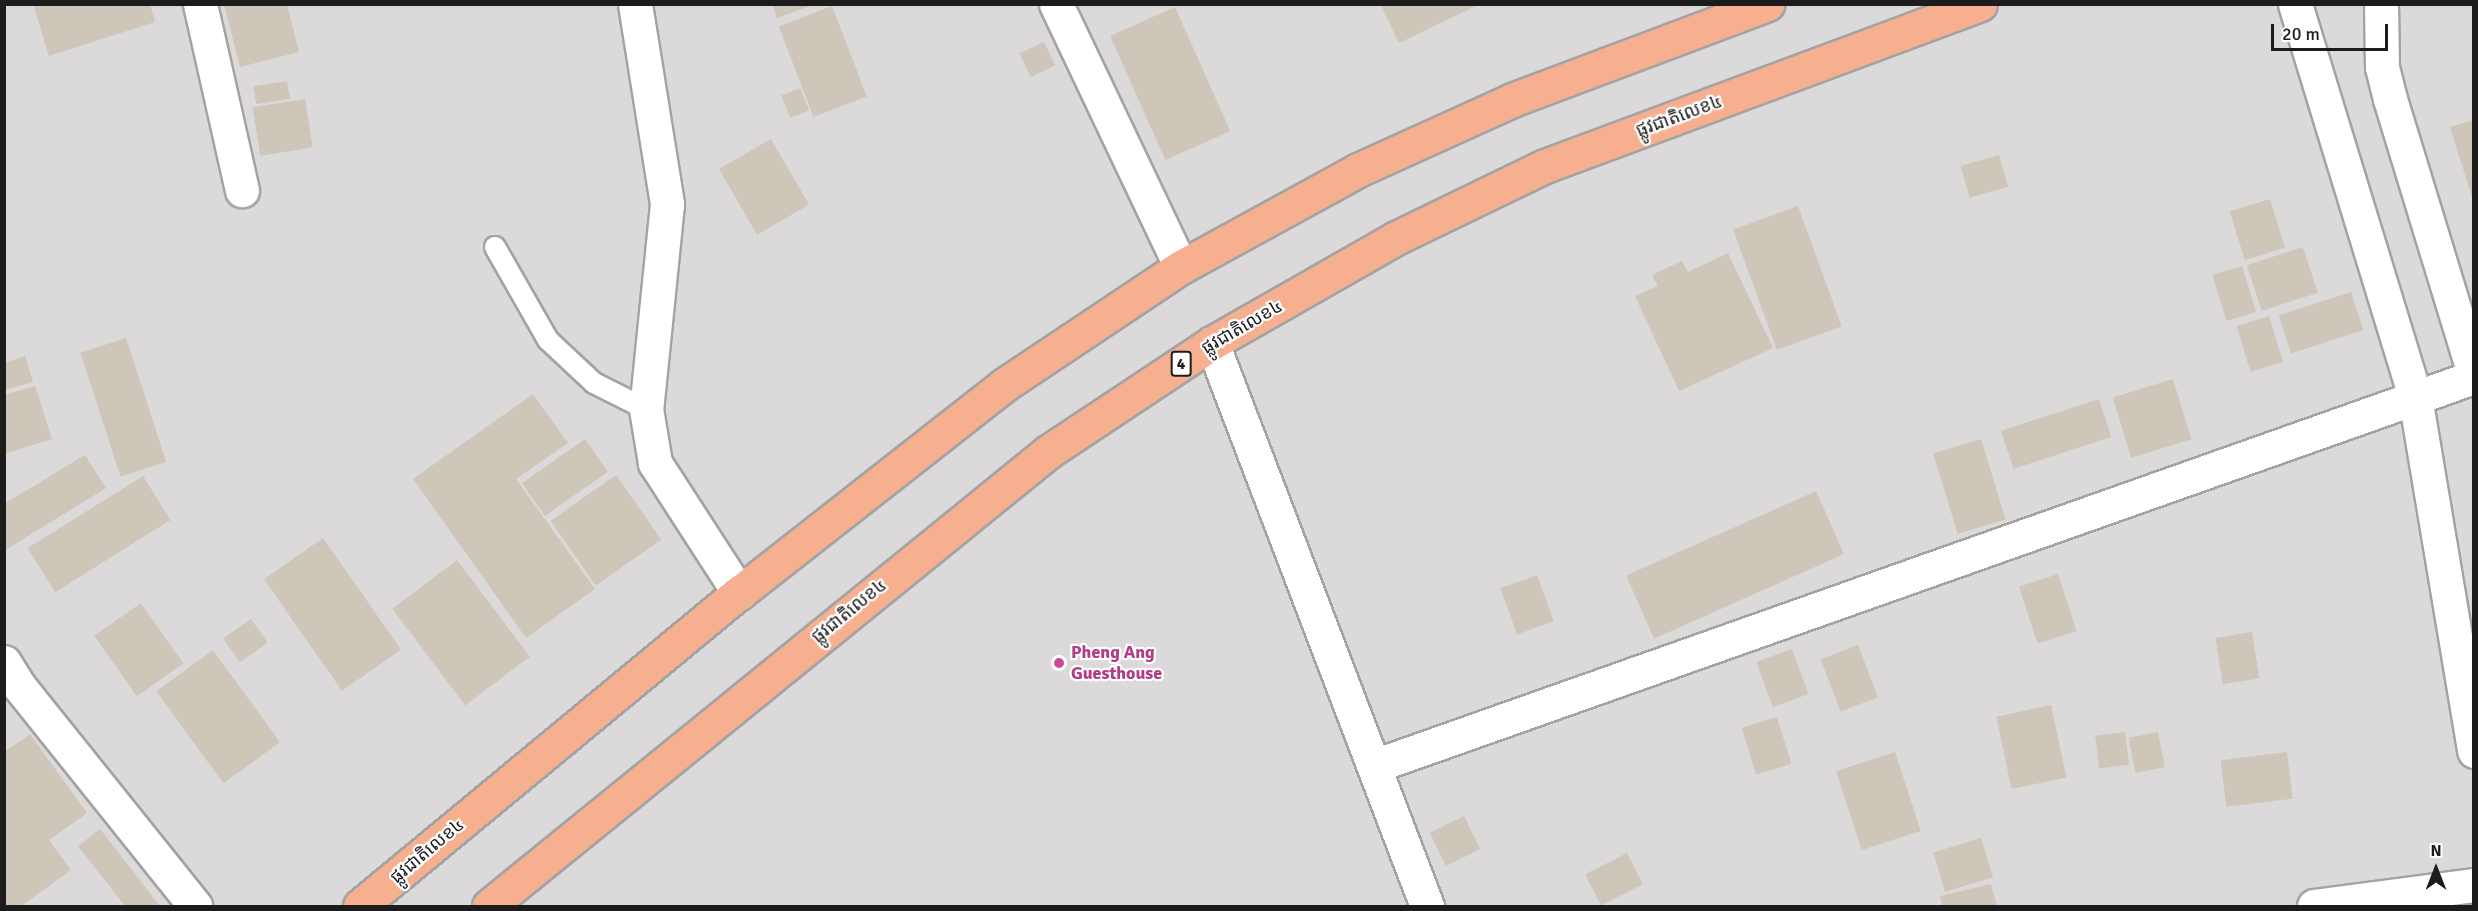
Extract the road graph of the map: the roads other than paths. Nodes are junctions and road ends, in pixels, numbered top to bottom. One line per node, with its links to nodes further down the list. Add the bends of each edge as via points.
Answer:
1 (200, 4): 8 (street)
2 (635, 4): 14 (street, via 667,204)
3 (1056, 4): 10 (street)
4 (1768, 4): 10 (highway, ផ្លូវជាតិលេខ៤, via 1512,100 1358,170)
5 (1980, 4): 11 (highway, ផ្លូវជាតិលេខ៤ / 4, via 1545,166 1396,238)
6 (2295, 4): 13 (street)
7 (2381, 4): 12 (street, via 2382,67 2390,99)
8 (242, 190)
9 (495, 248): 14 (lane, via 548,340 594,383)
10 (1181, 267): 15 (highway, ផ្លូវជាតិលេខ៤, via 1004,385)
11 (1212, 343): 18 (street); 22 (highway, ផ្លូវជាតិលេខ៤ / 4, via 1048,452)
12 (2474, 376): 13 (street)
13 (2415, 397): 17 (street); 18 (street)
14 (646, 409): 15 (street, via 655,463)
15 (739, 592): 21 (highway, ផ្លូវជាតិលេខ៤)
16 (4, 662): 20 (street)
17 (2474, 751)
18 (1374, 766): 23 (street)
19 (2474, 885): 24 (street)
20 (195, 906)
21 (360, 906)
22 (489, 906)
23 (1427, 906)
24 (2314, 906)

